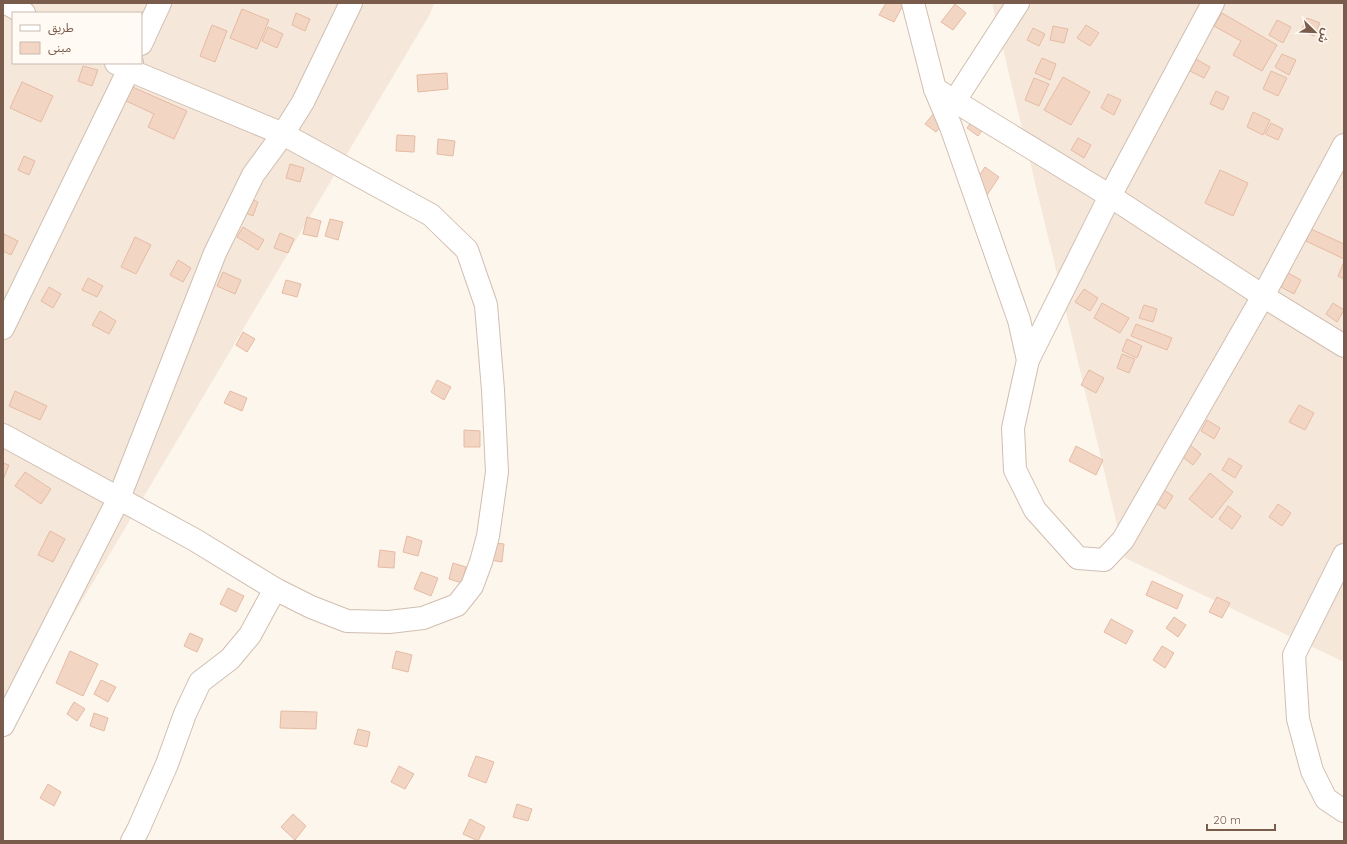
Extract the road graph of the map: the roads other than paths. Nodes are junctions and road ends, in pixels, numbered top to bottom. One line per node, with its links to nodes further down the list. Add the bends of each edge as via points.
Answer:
1 (6, 3): 7 (street)
2 (160, 3): 8 (street)
3 (351, 3): 12 (street, via 303,102)
4 (913, 3): 10 (street)
5 (1018, 3): 11 (street)
6 (1213, 3): 14 (street)
7 (22, 12)
8 (142, 42)
9 (126, 65): 12 (street); 16 (street)
10 (935, 89): 11 (street); 18 (street, via 951,127 1019,320)
11 (954, 102): 14 (street)
12 (283, 134): 20 (street, via 253,175 215,253); 22 (street, via 431,215 467,250 486,305 497,472 488,536 481,562 472,586 457,605 423,618 389,622 347,621)
13 (1344, 145): 15 (street)
14 (1110, 196): 15 (street); 18 (street)
15 (1263, 296): 17 (street); 18 (street, via 1123,540 1104,560 1078,558 1035,510 1015,470 1013,428)
16 (3, 328)
17 (1344, 346)
18 (1028, 360)
19 (3, 436): 20 (street)
20 (119, 498): 22 (street, via 195,540); 23 (street)
21 (1344, 555): 24 (street, via 1294,655 1298,719 1312,770 1326,799)
22 (275, 589): 25 (street, via 250,635 230,659 200,682)
23 (3, 725)
24 (1344, 811)
25 (132, 841)

